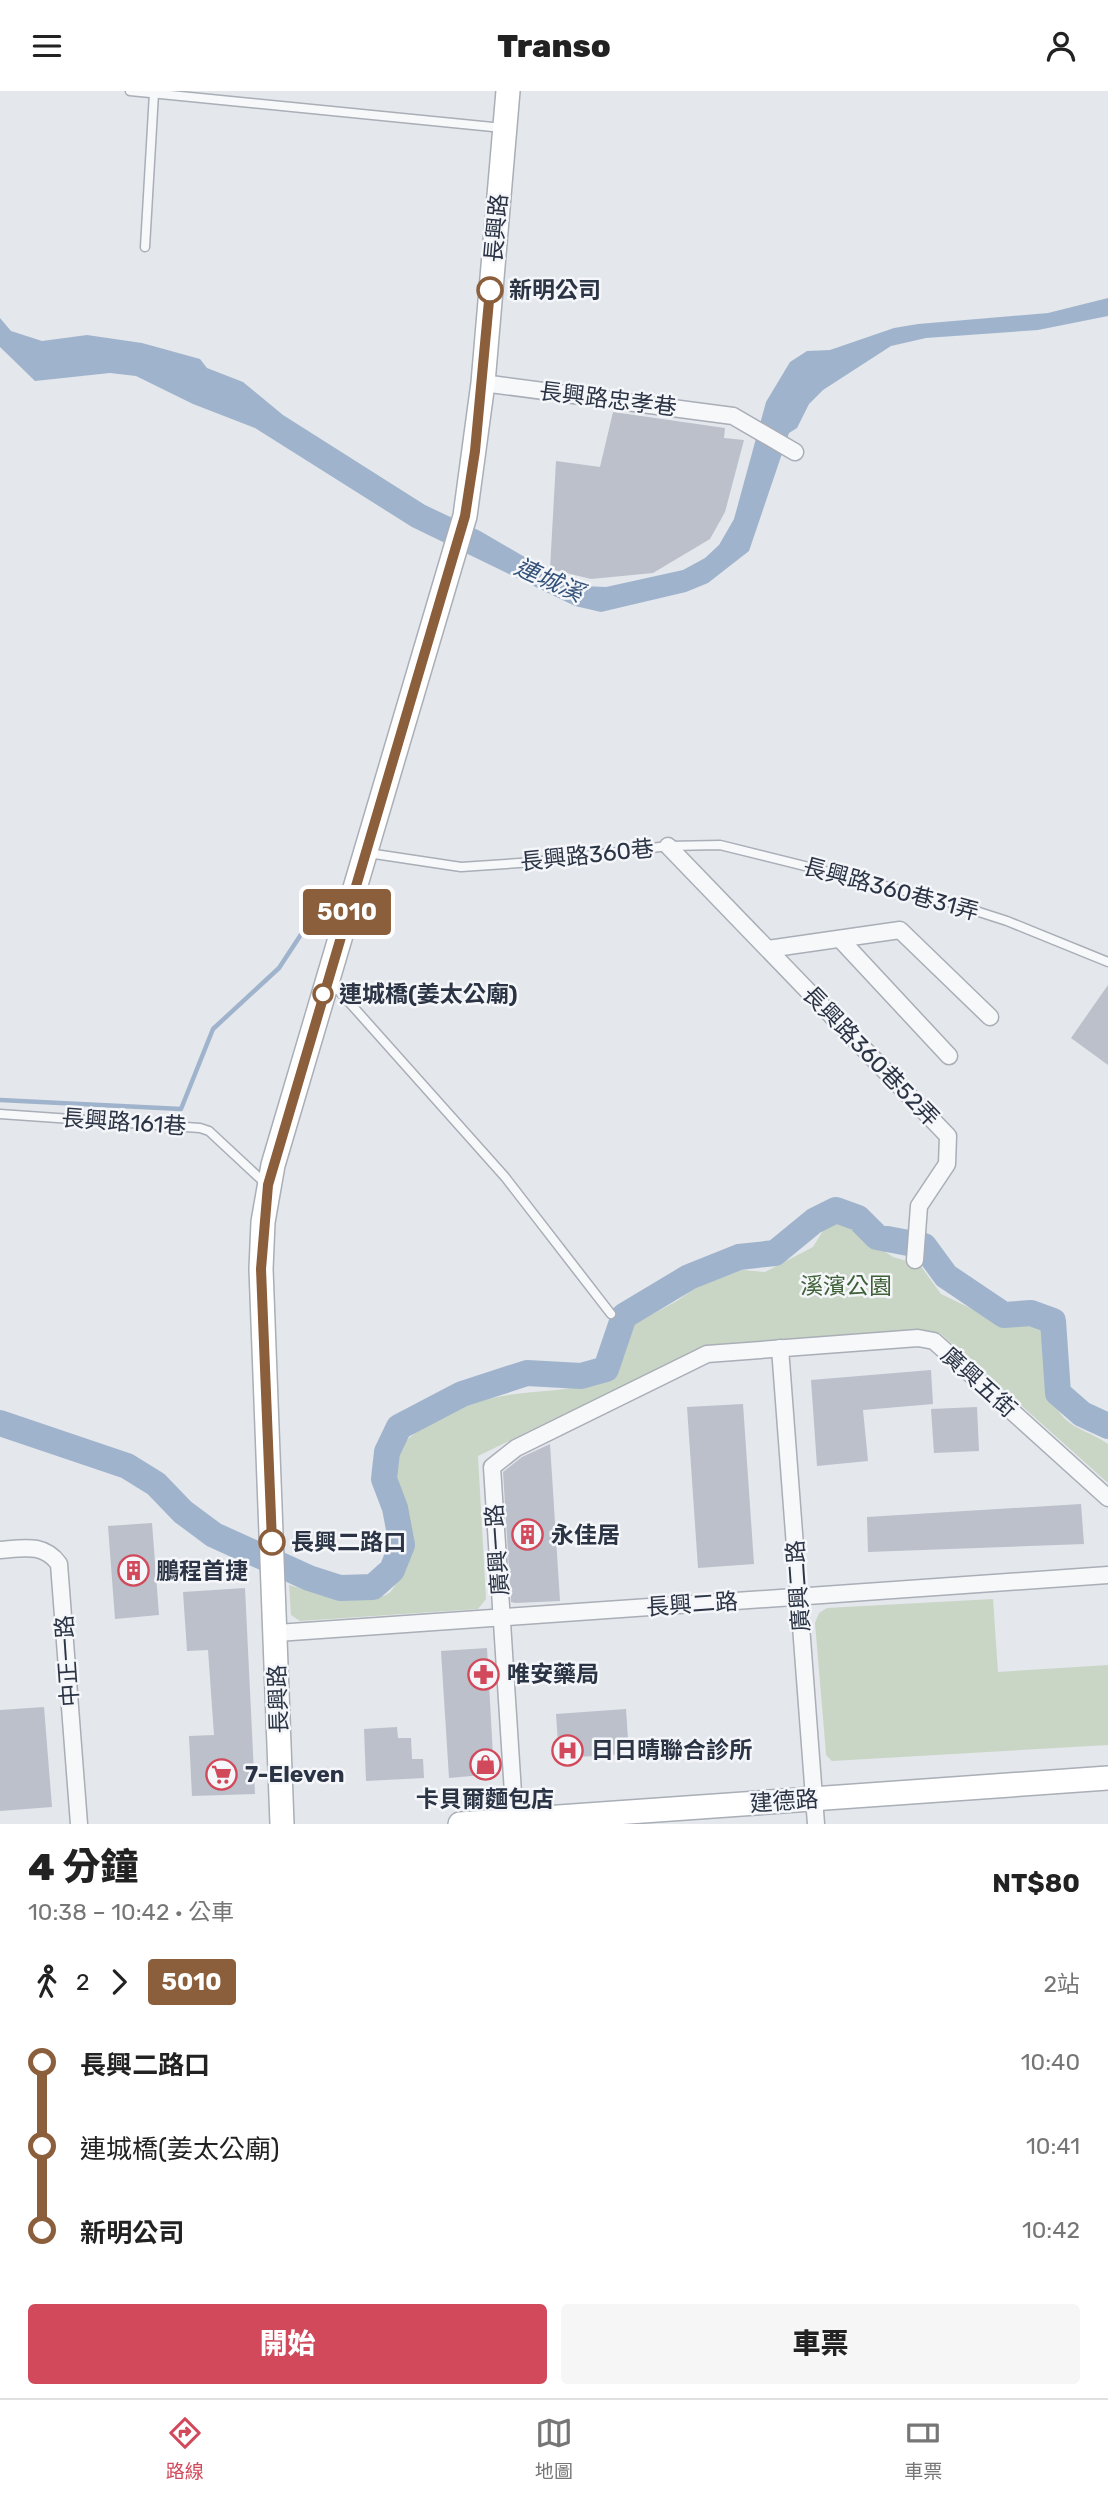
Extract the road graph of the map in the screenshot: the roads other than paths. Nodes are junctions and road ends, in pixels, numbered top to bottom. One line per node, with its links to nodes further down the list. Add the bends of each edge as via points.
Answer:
1 (130, 91): 3 (lane)
2 (508, 91): 4 (main road, 長興路)
3 (154, 93): 4 (lane); 5 (lane)
4 (504, 128): 6 (main road, 長興路)
5 (145, 247)
6 (482, 383): 7 (street, 長興路忠孝巷, via 733,416); 9 (main road, 長興路, via 459,537)
7 (795, 452)
8 (668, 846): 9 (lane, 長興路360巷, via 461,867); 11 (street, 長興路360巷); 12 (lane, 長興路360巷31弄, via 738,848 945,901)
9 (364, 852): 13 (main road, 長興路)
10 (840, 939): 11 (street); 14 (street, via 900,930); 15 (street)
11 (768, 949): 18 (street, 長興路360巷52弄, via 948,1136 947,1164 919,1206)
12 (1108, 962)
13 (327, 979): 17 (main road, 長興路); 19 (lane, via 505,1177)
14 (990, 1017)
15 (948, 1056)
16 (0, 1114): 17 (lane, 長興路161巷, via 200,1128)
17 (268, 1185): 26 (main road, 長興路, via 261,1269)
18 (915, 1260)
19 (611, 1314)
20 (780, 1348): 21 (street, 廣興五街, via 903,1338 934,1341); 24 (street, 廣興二路); 25 (street, 廣興一路, via 707,1354 496,1461 492,1484)
21 (1108, 1498)
22 (0, 1550): 30 (street, 中正一路, via 41,1548 59,1564)
23 (1108, 1575): 24 (street, 長興二路)
24 (799, 1596): 25 (street, 長興二路); 28 (street, 廣興二路)
25 (502, 1615): 26 (street, 長興二路); 29 (street, 廣興一路)
26 (276, 1633): 31 (main road, 長興路)
27 (1108, 1778): 28 (main road, 建德路)
28 (815, 1799): 29 (main road, 建德路); 33 (street, 廣興二路)
29 (515, 1822): 32 (main road, 建德路)
30 (79, 1824)
31 (282, 1824)
32 (460, 1824)
33 (816, 1824)

